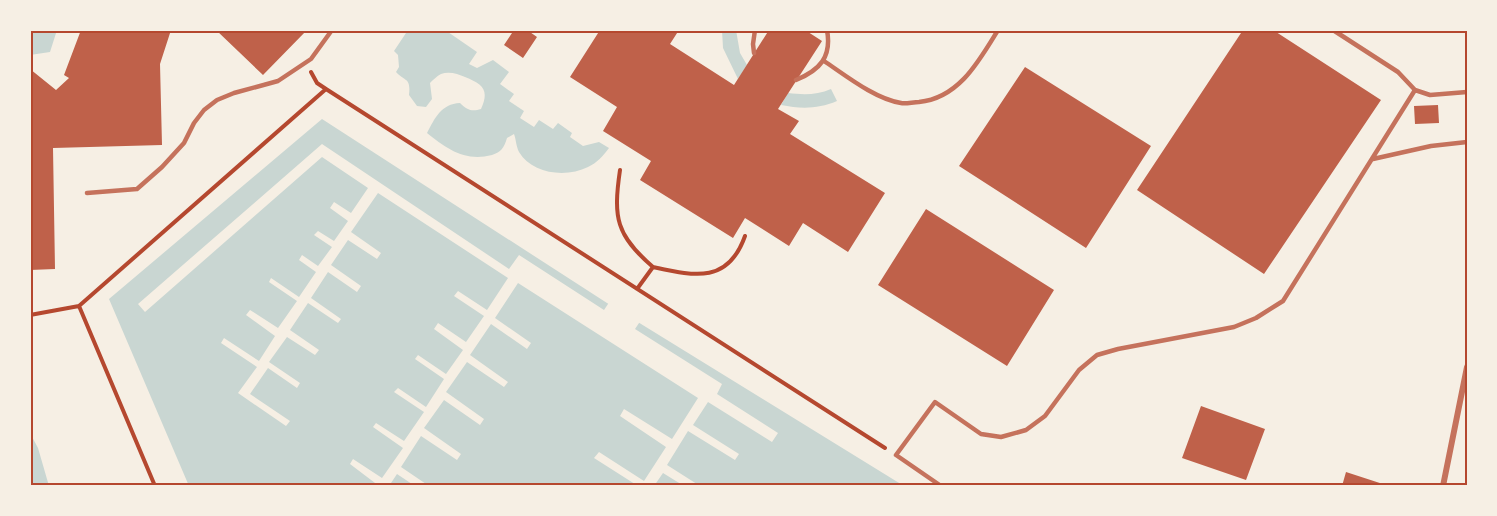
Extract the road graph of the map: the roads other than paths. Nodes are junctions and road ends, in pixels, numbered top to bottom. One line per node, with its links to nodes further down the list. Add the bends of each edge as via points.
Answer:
1 (332, 30): 13 (lane, via 311,59 278,81 217,100 194,123 184,143 137,189)
2 (755, 30): 6 (lane)
3 (827, 30): 7 (lane)
4 (998, 30): 7 (lane, via 974,69 952,90 927,101 902,104)
5 (1333, 30): 9 (lane, via 1398,72)
6 (754, 53)
7 (824, 61): 8 (lane, via 812,74)
8 (796, 80)
9 (1415, 90): 10 (lane, via 1430,95); 12 (lane)
10 (1467, 92)
11 (1467, 142): 12 (lane)
12 (1373, 159): 15 (lane, via 1283,301 1256,318 1233,327 1097,355 1079,370 1045,416 1026,430 1001,437 981,434 935,402 896,455)
13 (87, 193)
14 (1467, 368): 16 (street)
15 (941, 486)
16 (1443, 486)

